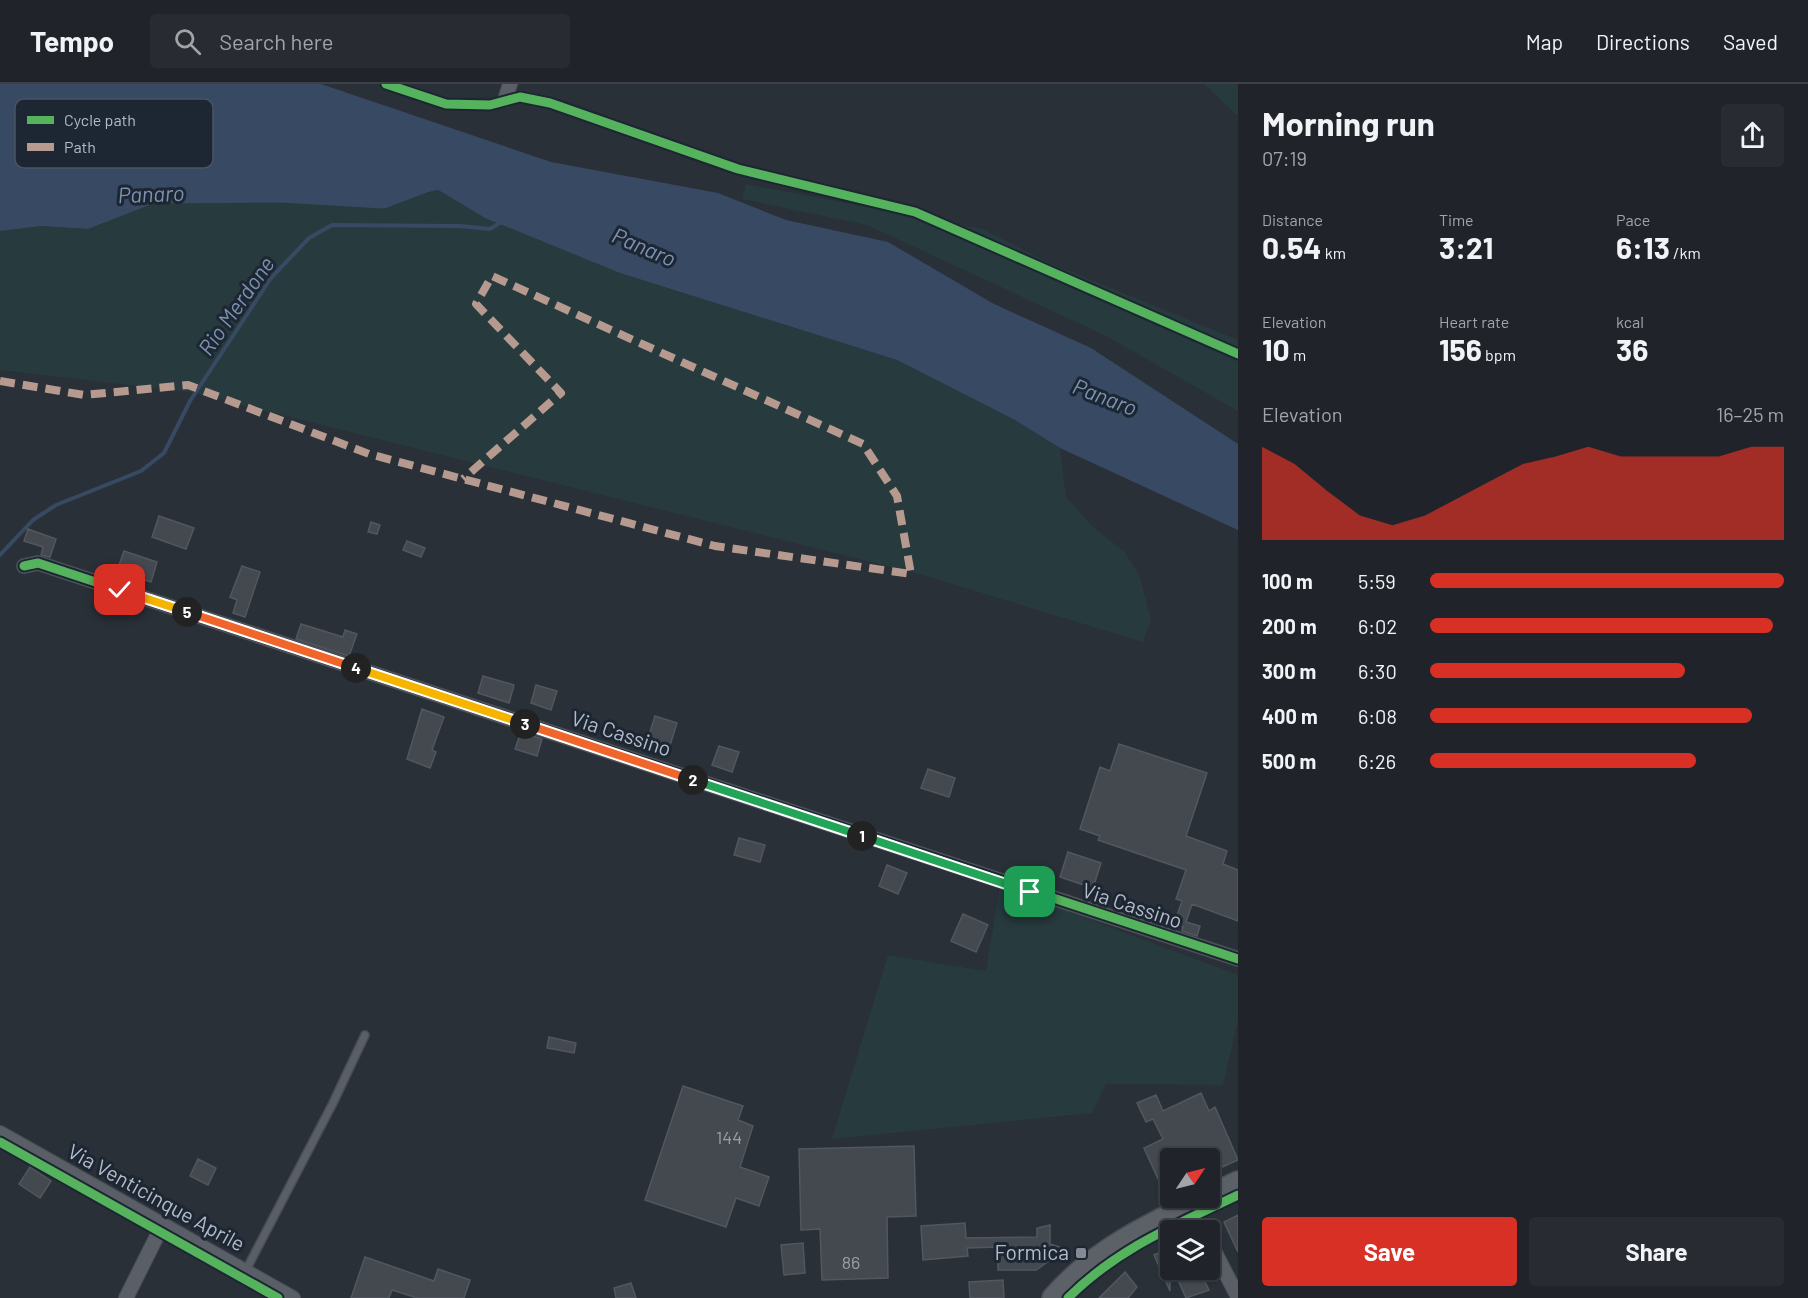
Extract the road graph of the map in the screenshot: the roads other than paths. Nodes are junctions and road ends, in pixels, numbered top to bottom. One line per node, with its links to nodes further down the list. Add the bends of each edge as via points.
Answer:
1 (510, 84): 2 (street)
2 (505, 100)
3 (24, 566): 4 (street, Via Cassino, via 38,563)
4 (1238, 959)
5 (364, 1035): 12 (lane)
6 (0, 1134): 10 (street, Via Venticinque Aprile)
7 (1238, 1182): 8 (main road)
8 (1220, 1190)
9 (1185, 1208): 16 (main road, via 1107,1250)
10 (162, 1226): 12 (street, Via Venticinque Aprile); 14 (street)
11 (1220, 1262): 13 (street)
12 (245, 1272): 15 (street, Via Venticinque Aprile)
13 (1238, 1297)
14 (126, 1298)
15 (293, 1298)
16 (1053, 1298)

